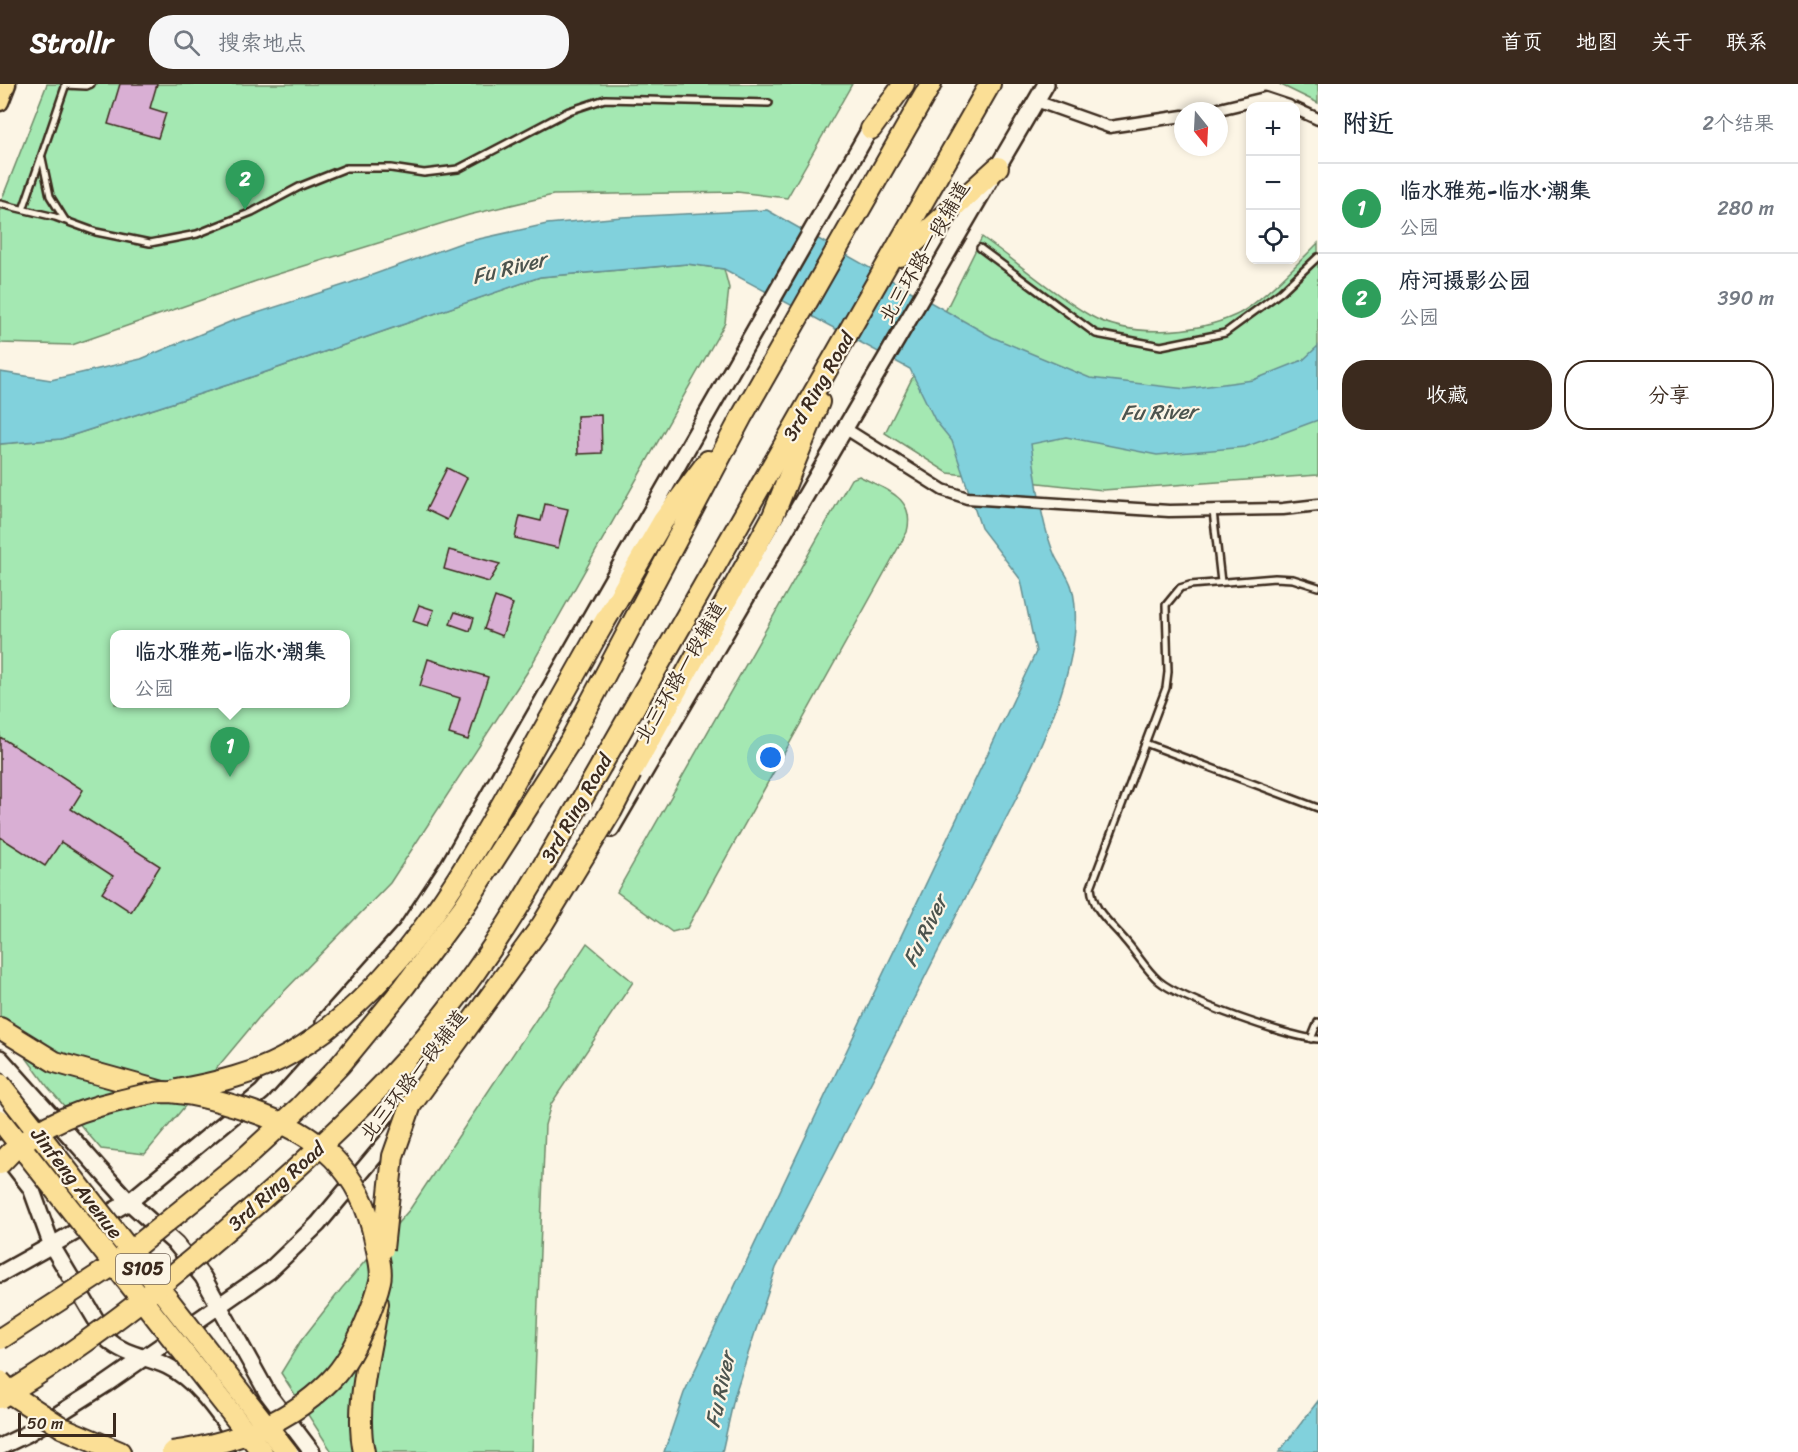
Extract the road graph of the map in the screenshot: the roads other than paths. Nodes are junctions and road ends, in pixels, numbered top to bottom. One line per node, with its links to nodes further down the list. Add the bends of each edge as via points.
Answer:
1 (7, 84): 10 (main road)
2 (65, 84): 3 (lane); 20 (lane)
3 (91, 84)
4 (895, 84): 19 (main road)
5 (904, 84): 19 (highway)
6 (932, 84): 29 (highway, 3rd Ring Road)
7 (990, 84): 27 (highway, 3rd Ring Road)
8 (1046, 84): 9 (main road, 北三环路一段辅道)
9 (1036, 101): 17 (street, via 1108,127); 21 (main road, 北三环路一段辅道)
10 (0, 102)
11 (1248, 102): 12 (street, via 1265,98)
12 (1277, 102)
13 (769, 103): 24 (lane, via 605,99 569,111 458,169 424,173 346,168 197,234 150,243 96,232)
14 (1246, 103): 15 (street)
15 (1228, 107)
16 (1300, 111): 18 (street)
17 (1174, 117)
18 (1318, 119)
19 (871, 129): 46 (main road, via 449,865 406,930 262,1092)
20 (41, 156): 23 (lane); 24 (lane, via 51,196)
21 (998, 167): 27 (highway); 30 (main road, 北三环路一段辅道)
22 (0, 204): 23 (lane)
23 (24, 207): 24 (lane)
24 (65, 220)
25 (980, 248): 26 (lane, via 1096,334 1161,346 1225,333 1281,292)
26 (1318, 257)
27 (887, 268): 28 (highway, 3rd Ring Road)
28 (843, 341): 49 (highway, bridge, via 773,516 612,810 543,925 411,1105 400,1131 389,1178); 54 (highway, 3rd Ring Road, bridge, via 518,910 436,1025 335,1134 199,1256 51,1367)
29 (742, 416): 42 (highway, bridge, via 663,521 489,829 450,890 387,972 337,1023 288,1056 211,1083); 51 (highway, 3rd Ring Road, bridge, via 569,743 465,905 404,987 341,1064 236,1166 122,1257)
30 (846, 429): 32 (street, via 943,490 967,498 1169,511); 50 (main road, 北三环路一段辅道, via 563,907 372,1162 318,1224 269,1271)
31 (1318, 505): 32 (street)
32 (1213, 510): 33 (lane)
33 (1221, 582): 34 (lane, via 1275,578); 35 (lane, via 1180,588 1166,605 1166,688)
34 (1318, 587)
35 (1145, 743): 36 (lane); 39 (lane, via 1095,873 1091,887 1096,908 1159,981 1174,991 1266,1027)
36 (1318, 808)
37 (1318, 1022): 39 (lane)
38 (0, 1028): 42 (highway, via 55,1062)
39 (1315, 1039)
40 (0, 1058): 46 (main road, Jinfeng Avenue)
41 (0, 1084): 60 (highway, Jinfeng Avenue / S105, bridge)
42 (163, 1092): 45 (highway, bridge, via 95,1107 44,1127); 49 (highway, bridge, via 213,1100 262,1114 291,1127 328,1152 351,1177 366,1205)
43 (0, 1120): 59 (highway, Jinfeng Avenue / S105, bridge)
44 (0, 1148): 47 (main road, via 31,1188)
45 (0, 1164)
46 (129, 1202): 47 (main road); 50 (main road, Jinfeng Avenue, via 176,1244)
47 (52, 1246): 48 (main road); 52 (main road, via 108,1340 119,1350)
48 (0, 1274)
49 (381, 1279): 57 (highway, bridge, via 357,1344 330,1382 282,1418 250,1434 204,1448); 62 (highway, bridge, via 365,1375 361,1427)
50 (221, 1306): 52 (main road, 北三环路一段辅道); 61 (main road, Jinfeng Avenue, via 268,1394)
51 (0, 1339)
52 (143, 1359): 55 (main road, 北三环路一段辅道, via 27,1434); 58 (main road, via 167,1366 197,1389)
53 (0, 1381): 56 (highway, bridge, via 14,1396 63,1428)
54 (0, 1398)
55 (0, 1447)
56 (120, 1452)
57 (172, 1452)
58 (246, 1452)
59 (262, 1452)
60 (287, 1452)
61 (312, 1452)
62 (364, 1452)

